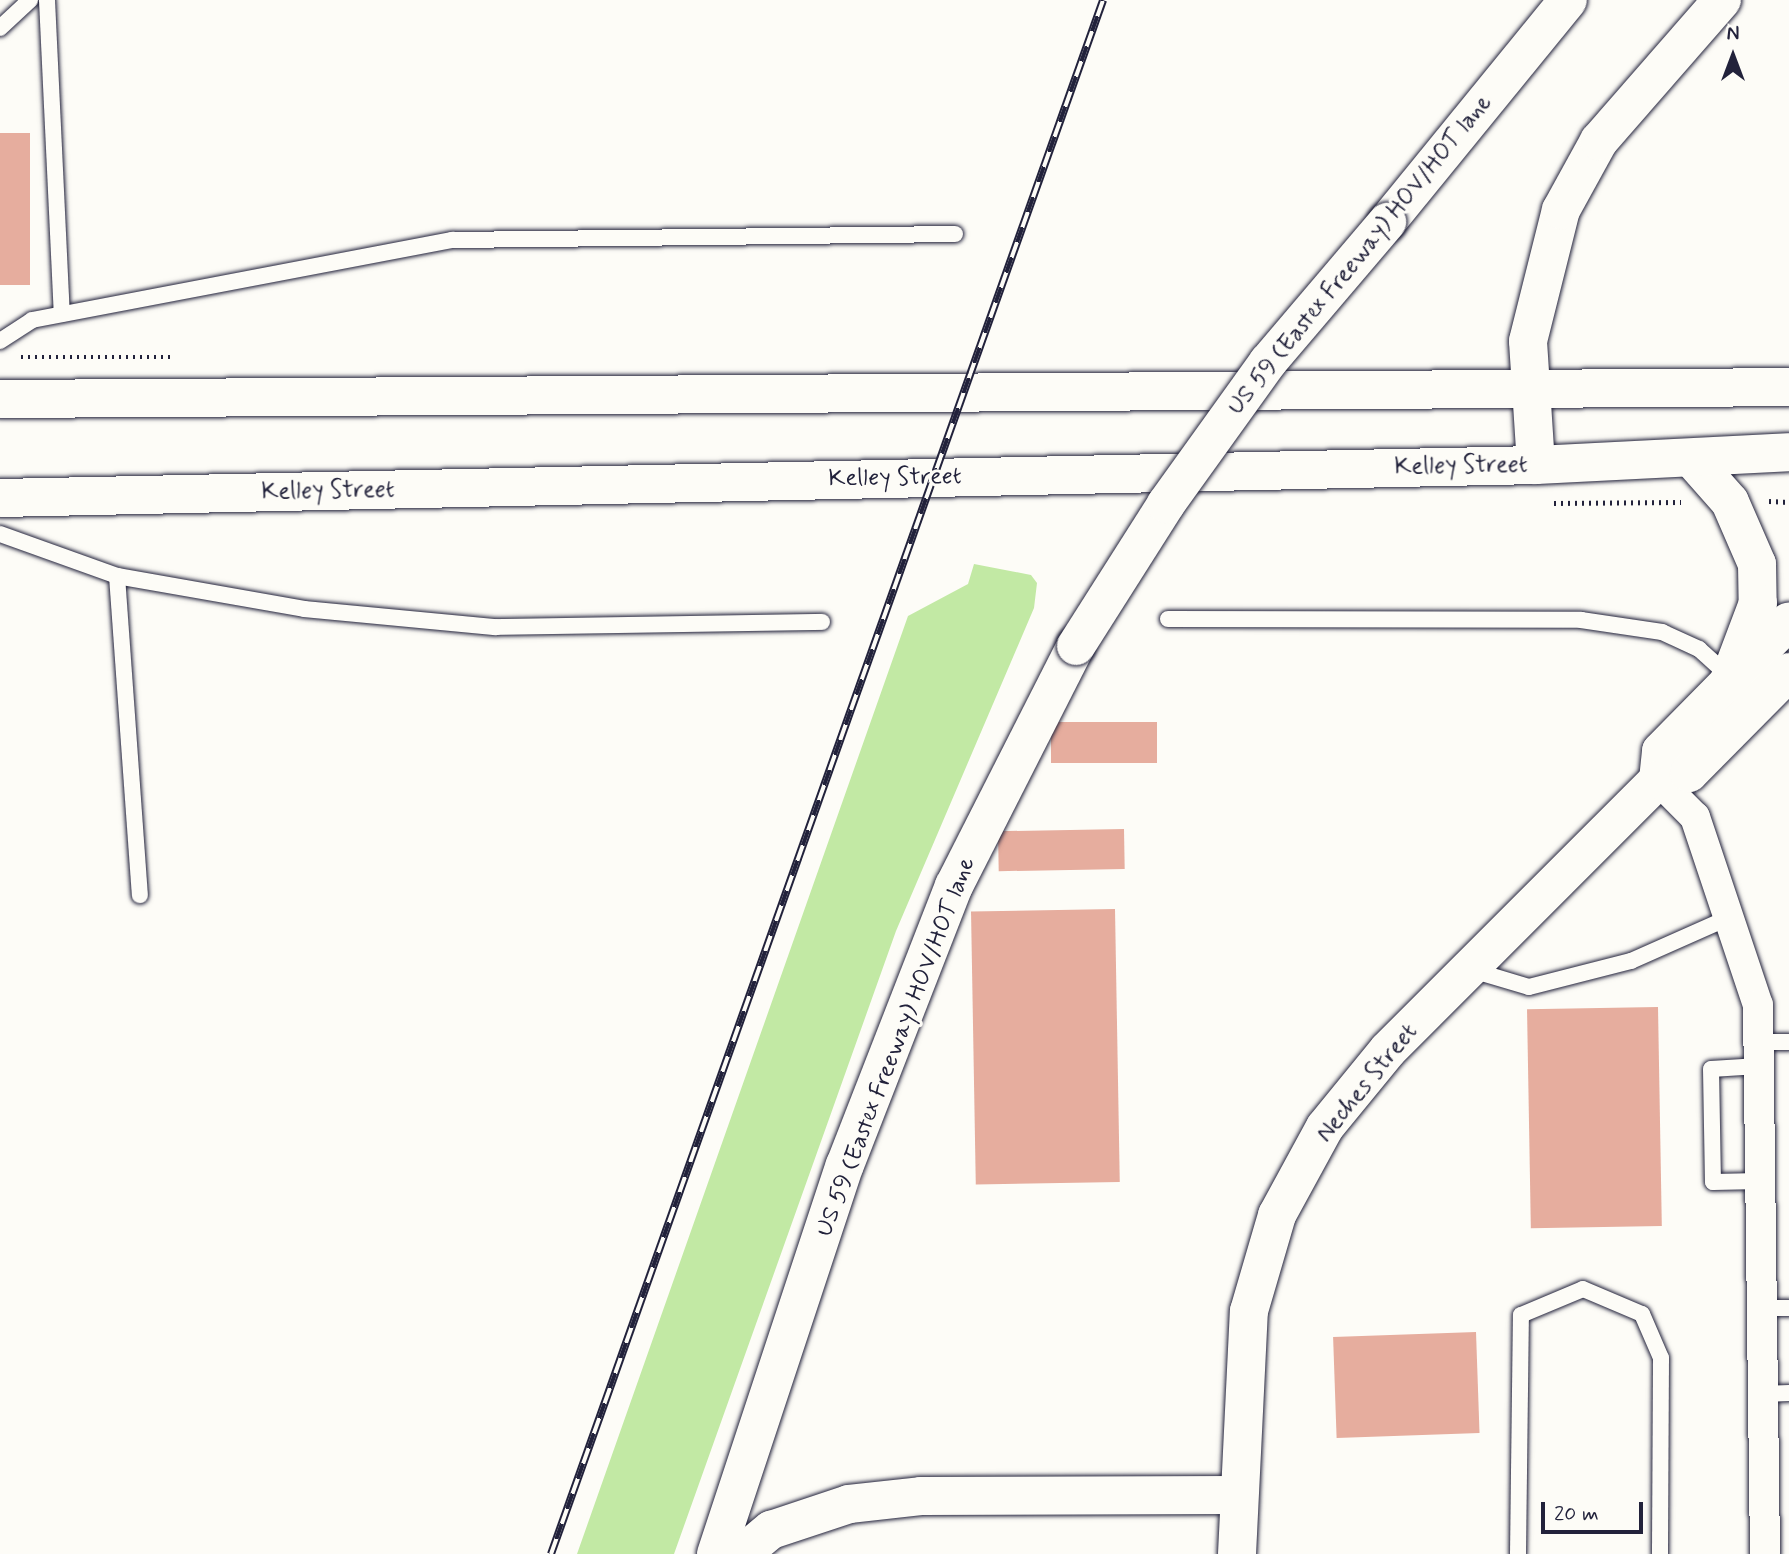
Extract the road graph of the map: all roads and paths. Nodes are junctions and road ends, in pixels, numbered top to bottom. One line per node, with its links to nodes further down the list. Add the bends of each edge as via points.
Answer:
1 (30, 0): 5 (lane)
2 (47, 0): 7 (lane)
3 (1568, 0): 35 (main road, US 59 (Eastex Freeway) HOV/HOT lane, bridge, via 1268,362 1166,504 1076,646 954,886 845,1165)
4 (1722, 0): 12 (main road, via 1599,141 1561,210 1528,341)
5 (0, 28)
6 (955, 234): 7 (lane, via 453,240)
7 (62, 314): 8 (lane, via 32,320)
8 (0, 341)
9 (13, 357): 10 (path)
10 (170, 357)
11 (1788, 386): 12 (main road)
12 (1528, 391): 13 (main road); 16 (main road)
13 (0, 399)
14 (1789, 452): 15 (main road, Kelley Street)
15 (1692, 458): 16 (main road, Kelley Street); 24 (main road, via 1730,502 1757,564 1758,603)
16 (1536, 465): 17 (main road, Kelley Street)
17 (0, 498)
18 (0, 534): 19 (lane)
19 (117, 576): 22 (lane, via 304,610 496,627); 26 (lane)
20 (1168, 619): 24 (lane, via 1581,620 1662,632 1699,649)
21 (1789, 621): 24 (main road)
22 (821, 622)
23 (1789, 672): 25 (main road, Neches Street, via 1689,773)
24 (1730, 677): 25 (main road, via 1661,751)
25 (1658, 780): 27 (street, via 1695,817); 28 (main road, Neches Street)
26 (141, 895)
27 (1728, 918): 28 (lane, via 1631,961 1529,987); 30 (street, via 1758,1005)
28 (1469, 969): 34 (main road, Neches Street, via 1388,1050 1325,1127 1277,1216 1249,1311)
29 (1789, 1041): 30 (lane)
30 (1758, 1054): 31 (street); 31 (lane, via 1711,1069 1713,1182)
31 (1760, 1181): 32 (street)
32 (1775, 1308): 33 (street)
33 (1776, 1394): 40 (street)
34 (1236, 1495): 36 (main road, via 922,1496 849,1504 771,1530); 37 (main road, Neches Street)
35 (716, 1554)
36 (742, 1554)
37 (1237, 1554)
38 (1518, 1554): 39 (lane, via 1521,1315 1584,1289 1642,1314 1661,1358)
39 (1660, 1554)
40 (1765, 1554)

